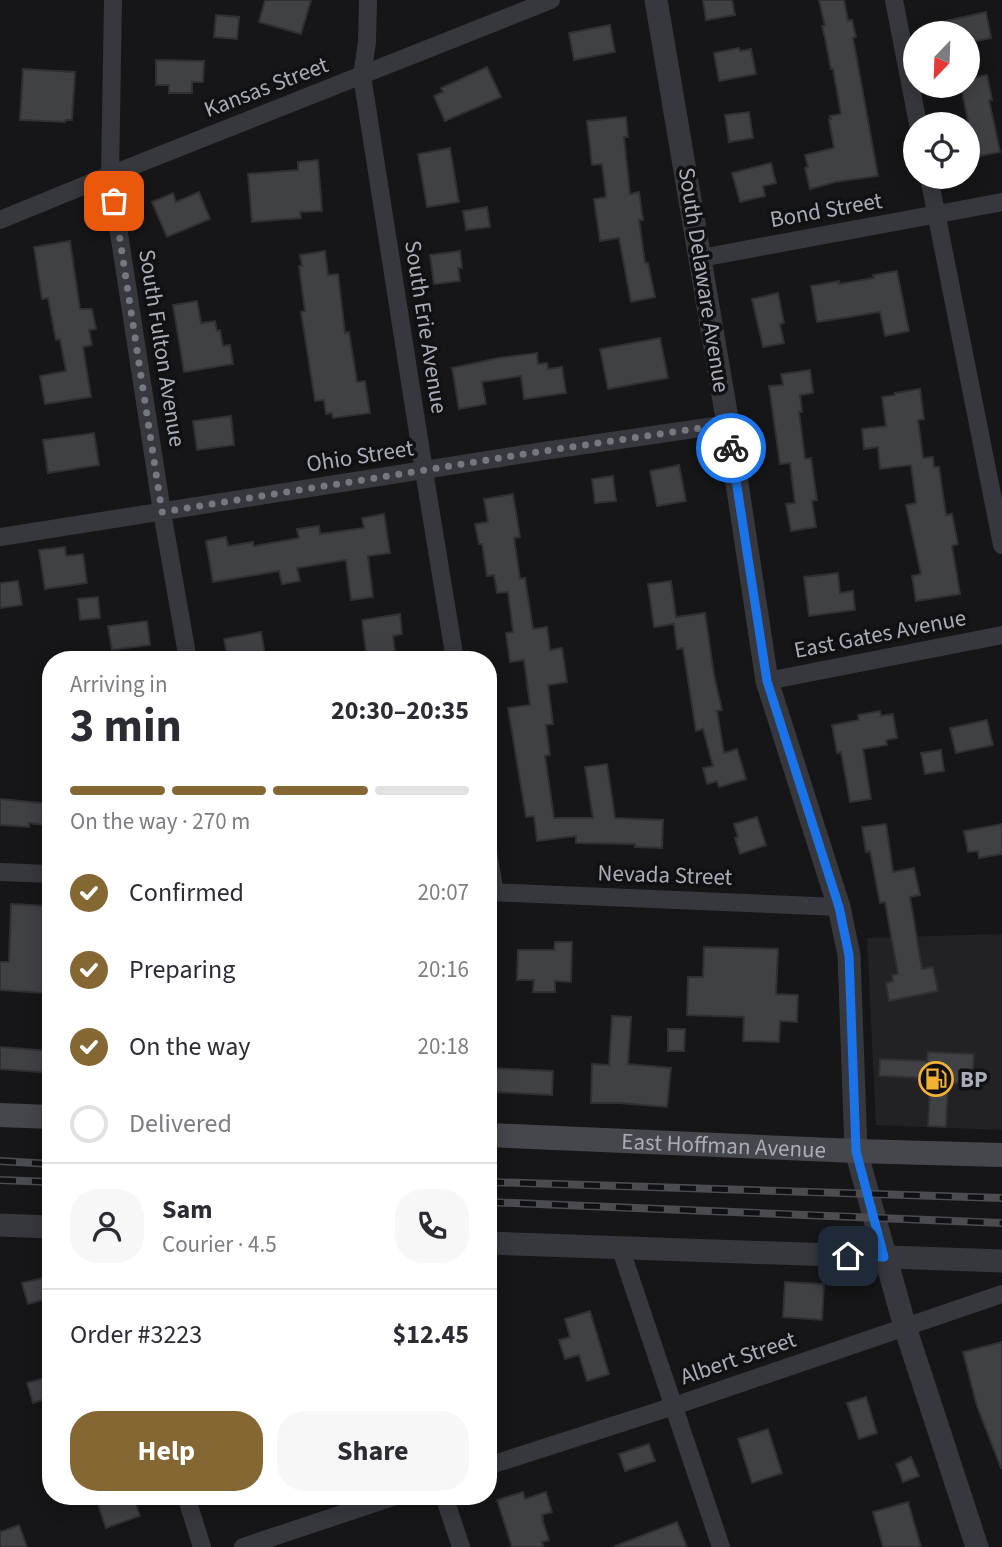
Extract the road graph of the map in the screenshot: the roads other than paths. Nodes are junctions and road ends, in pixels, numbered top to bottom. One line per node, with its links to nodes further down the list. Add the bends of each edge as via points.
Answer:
1 (114, 0): 8 (street, South Fulton Avenue)
2 (368, 0): 6 (street, South Erie Avenue)
3 (551, 0): 6 (street, Kansas Street)
4 (656, 0): 13 (street, South Delaware Avenue)
5 (894, 0): 7 (street)
6 (362, 76): 8 (street, Kansas Street); 15 (street, South Erie Avenue)
7 (916, 112)
8 (110, 175): 12 (street, Kansas Street); 16 (street, South Fulton Avenue)
9 (931, 189): 11 (street)
10 (1002, 202): 11 (street, Bond Street)
11 (936, 215): 13 (street, Bond Street); 18 (street)
12 (0, 220)
13 (701, 258): 14 (street, South Delaware Avenue)
14 (728, 424): 15 (street, Ohio Street); 22 (street, South Delaware Avenue)
15 (424, 471): 16 (street, Ohio Street); 21 (street, South Erie Avenue)
16 (162, 512): 17 (street, Ohio Street); 20 (street, South Fulton Avenue)
17 (0, 537)
18 (1002, 545)
19 (1002, 635): 22 (street, East Gates Avenue)
20 (186, 651)
21 (454, 651)
22 (767, 681): 26 (street, South Delaware Avenue)
23 (0, 872): 24 (street)
24 (42, 874)
25 (497, 892): 26 (street, Nevada Street)
26 (839, 907): 30 (street, South Delaware Avenue, via 849,955)
27 (0, 1115): 28 (main road)
28 (42, 1117)
29 (497, 1135): 30 (main road, East Hoffman Avenue)
30 (856, 1151): 31 (main road, East Hoffman Avenue); 36 (street, South Delaware Avenue)
31 (1002, 1155)
32 (0, 1225): 33 (street)
33 (42, 1227)
34 (497, 1243): 35 (street)
35 (621, 1248): 36 (street); 40 (street)
36 (884, 1257): 37 (street); 39 (street, South Delaware Avenue)
37 (1002, 1261)
38 (1002, 1294): 39 (street, Albert Street)
39 (905, 1327): 40 (street, Albert Street); 49 (street, South Delaware Avenue)
40 (674, 1406): 41 (street, Albert Street); 48 (street)
41 (497, 1463)
42 (189, 1505): 45 (street)
43 (369, 1505): 46 (street)
44 (447, 1505): 47 (street)
45 (202, 1547)
46 (243, 1547)
47 (461, 1547)
48 (721, 1547)
49 (977, 1547)

